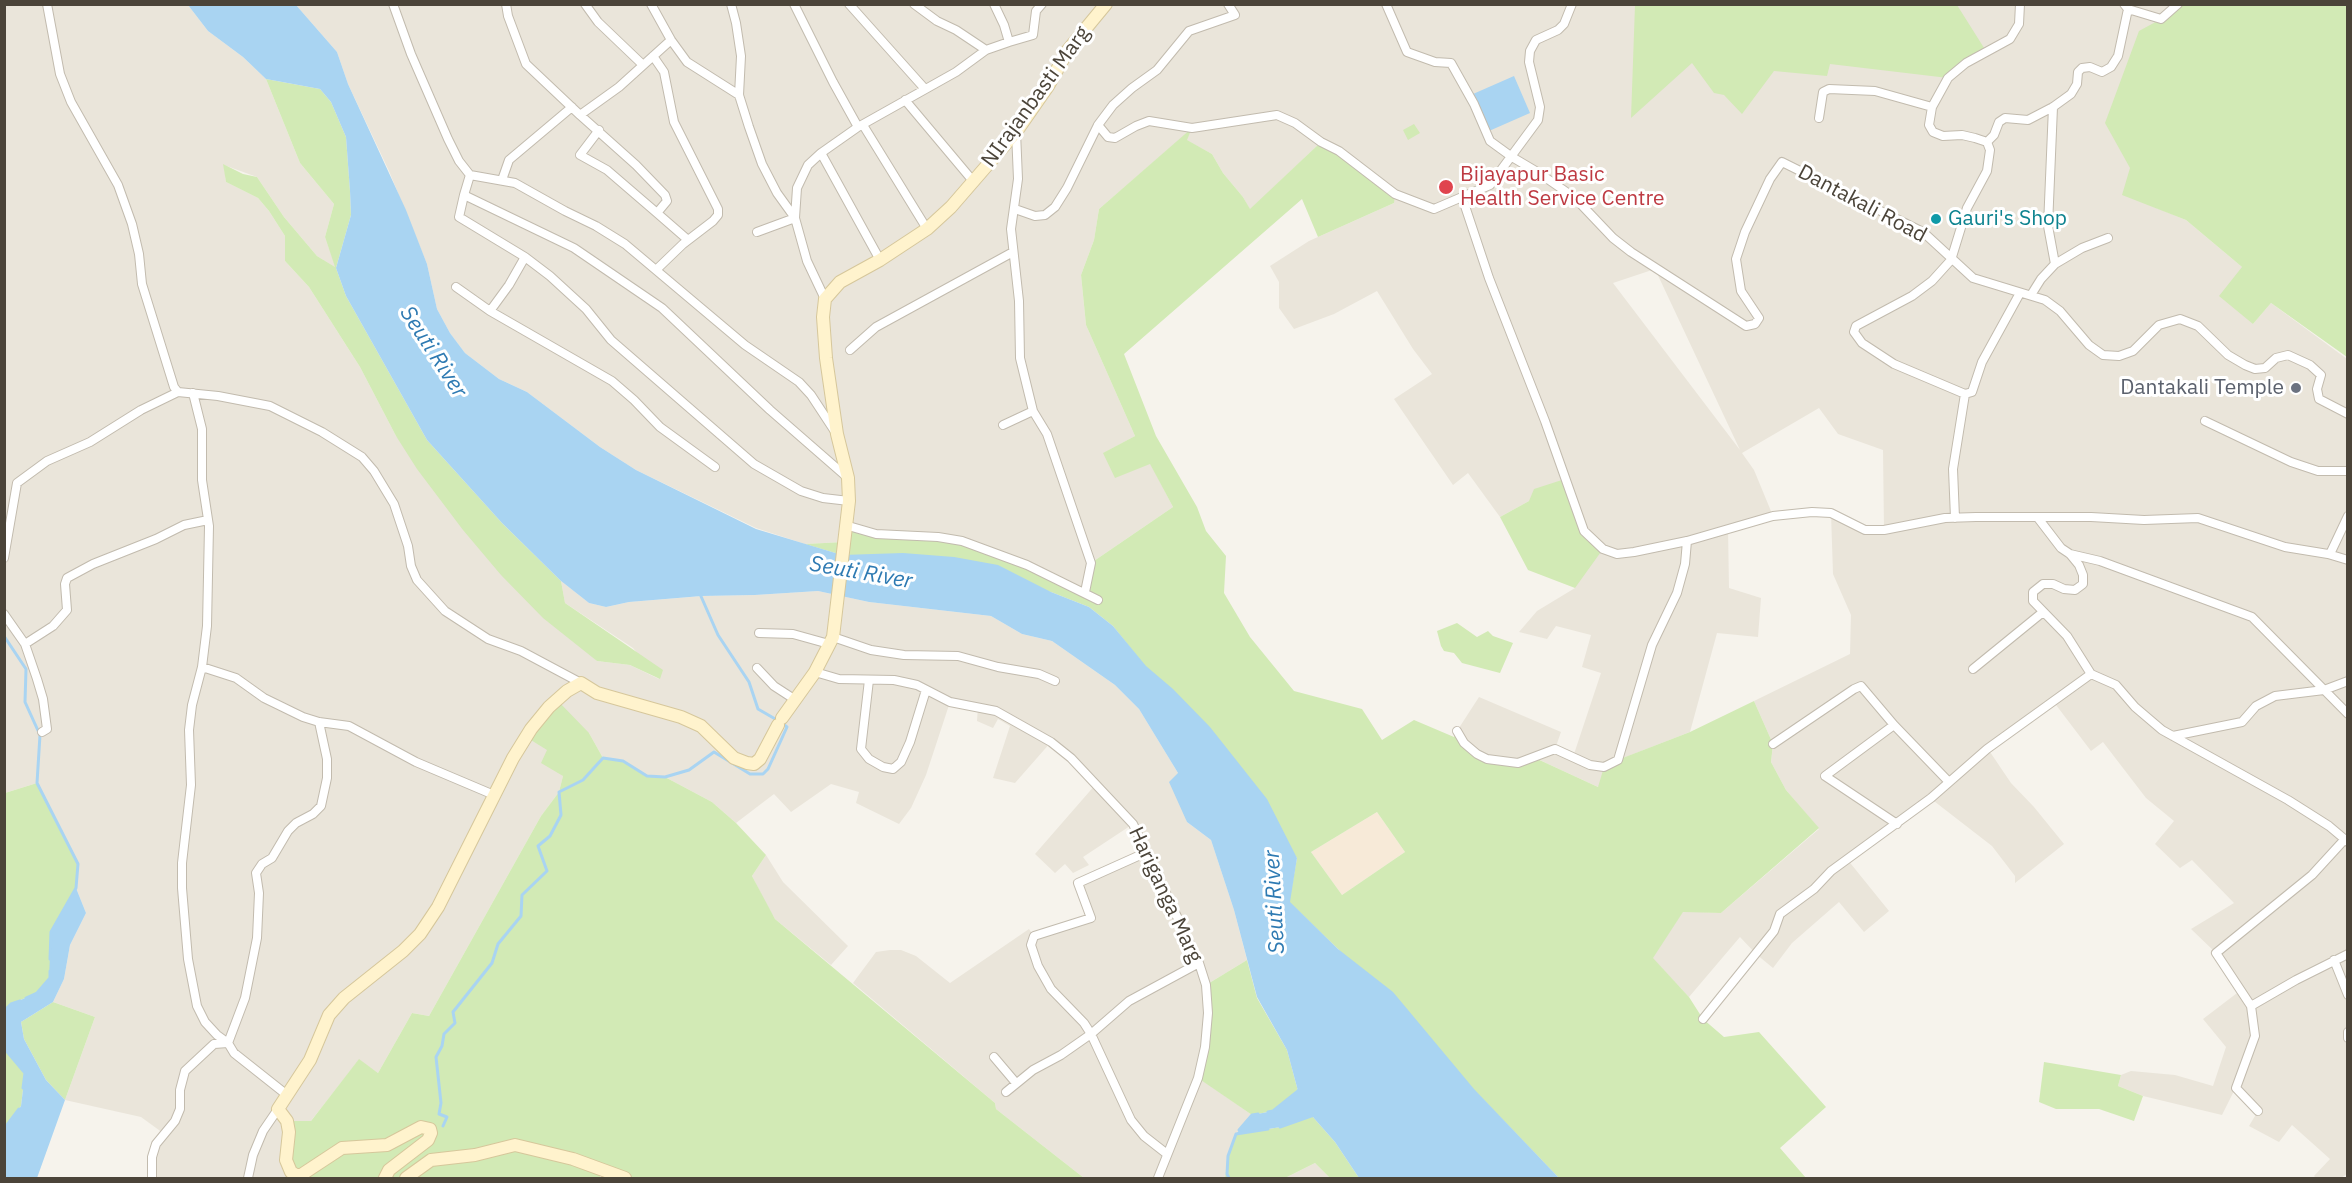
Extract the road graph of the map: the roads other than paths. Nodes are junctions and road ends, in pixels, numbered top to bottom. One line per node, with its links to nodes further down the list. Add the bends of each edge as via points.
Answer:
1 (47, 4): 63 (street, via 60,74 71,102 118,185 132,224 142,284)
2 (393, 4): 39 (street, via 448,139)
3 (506, 4): 27 (street, via 526,64)
4 (585, 4): 23 (street)
5 (651, 4): 19 (street)
6 (731, 4): 25 (street, via 741,56)
7 (794, 4): 33 (street)
8 (849, 4): 24 (street)
9 (914, 4): 21 (street)
10 (994, 4): 20 (street)
11 (1042, 4): 20 (street, via 1036,11 1033,35)
12 (1106, 4): 35 (street, NIrajanbasti Marg, via 1068,50)
13 (1228, 4): 32 (street, via 1235,15 1189,32 1157,70 1113,105)
14 (1386, 4): 38 (street, via 1407,52 1451,63 1490,141)
15 (1572, 4): 38 (street, via 1564,24 1536,40 1530,51 1539,120)
16 (2020, 4): 28 (street, via 2019,24 2010,39 1948,78)
17 (2178, 4): 18 (street, via 2161,19)
18 (2126, 7): 29 (street, via 2118,56 2110,67 2102,72 2082,68 2071,94)
19 (671, 40): 22 (street); 25 (street, via 687,62)
20 (1009, 42): 21 (street)
21 (986, 50): 24 (street)
22 (653, 56): 23 (street); 50 (street, via 664,72 674,122 718,209 713,221)
23 (643, 65): 30 (street)
24 (925, 89): 26 (street)
25 (739, 94): 46 (street, via 762,164)
26 (905, 100): 33 (street); 41 (street)
27 (572, 106): 30 (street); 40 (street, via 509,160)
28 (1932, 107): 31 (street, via 1875,91 1829,89 1823,92); 36 (street, via 1929,125 1933,132)
29 (2053, 107): 36 (street, via 2028,120 2005,118); 55 (street, via 2048,226)
30 (580, 115): 34 (street)
31 (1819, 118)
32 (1098, 125): 43 (street, via 1108,137 1115,138 1149,122 1192,128 1277,115 1339,151 1395,194 1434,209); 44 (street, via 1055,207 1046,215 1035,216)
33 (860, 126): 37 (street); 47 (street)
34 (599, 130): 45 (street, via 665,195 667,201); 45 (street, via 580,155 614,176)
35 (1016, 132): 41 (street, NIrajanbasti Marg); 44 (street)
36 (1987, 142): 54 (street, via 1987,171 1967,208)
37 (821, 153): 46 (street, via 808,165 797,188); 53 (street)
38 (1512, 157): 43 (street, via 1490,185); 54 (street, Dantakali Road, via 1575,198 1631,252 1746,326 1755,324 1759,318 1741,291 1736,259 1770,179 1782,162 1923,232)
39 (470, 175): 40 (street); 42 (street)
40 (502, 180): 56 (street, via 515,183 596,226)
41 (973, 181): 47 (street, NIrajanbasti Marg)
42 (464, 195): 52 (street, via 459,217); 73 (street, via 574,248 662,308)
43 (1462, 197): 80 (street, via 1584,531 1603,549 1617,554)
44 (1015, 209): 51 (street, via 1011,229)
45 (657, 213): 50 (street)
46 (795, 218): 48 (street); 60 (street, via 807,261)
47 (927, 229): 53 (street, NIrajanbasti Marg)
48 (757, 232)
49 (2108, 238): 55 (street)
50 (688, 240): 56 (street)
51 (1013, 252): 62 (street, via 876,327); 66 (street, via 1020,358)
52 (525, 257): 61 (street); 74 (street, via 586,309 611,340 754,464 801,491)
53 (880, 260): 60 (street, NIrajanbasti Marg, via 840,282)
54 (1951, 260): 58 (street, Dantakali Road, via 1973,278); 65 (street, via 1912,296 1856,326 1854,332 1862,343 1894,364)
55 (2055, 264): 59 (street)
56 (657, 269): 70 (street, via 745,345 799,382)
57 (456, 287): 61 (street)
58 (2020, 293): 59 (street, Dantakali Road); 65 (street, via 1982,362 1971,392)
59 (2031, 295): 67 (street, Dantakali Road, via 2060,311 2089,345 2103,355 2119,356 2133,351 2158,326 2180,319 2198,326 2228,355 2255,369 2288,355 2321,375 2319,399)
60 (825, 299): 70 (street, via 822,316)
61 (490, 311): 71 (street, via 612,381 660,427)
62 (850, 350)
63 (178, 392): 64 (street); 83 (street, via 90,442 47,461 16,483)
64 (193, 393): 78 (street, via 202,429 202,480); 100 (street, via 277,409 362,457 394,504 417,580 446,611 488,639 521,651)
65 (1965, 394): 76 (street, via 1953,469)
66 (1033, 411): 69 (street); 85 (street, via 1047,434 1087,546 1091,563)
67 (2348, 414)
68 (2205, 421): 72 (street, via 2291,462 2318,471)
69 (1003, 425)
70 (837, 434): 73 (street)
71 (715, 467)
72 (2348, 471)
73 (848, 478): 74 (street)
74 (849, 501): 79 (street)
75 (2348, 516): 82 (street)
76 (1955, 518): 77 (street); 80 (street, via 1865,530 1830,513 1812,512 1773,516)
77 (2038, 518): 81 (street); 82 (street, via 2198,518 2285,547)
78 (208, 520): 91 (street, via 184,525 67,578 67,610); 92 (street, via 207,626)
79 (845, 525): 85 (street, via 876,534 962,541); 90 (street)
80 (1687, 541): 108 (street, via 1677,593 1652,645 1618,760 1604,768 1555,749 1518,762 1487,759 1464,743)
81 (2070, 554): 87 (street, via 2083,575 2083,585 2075,590 2043,584 2033,592 2033,601); 102 (street, via 2100,561 2252,617)
82 (2330, 554): 84 (street)
83 (4, 558)
84 (2348, 560)
85 (1085, 592): 86 (street)
86 (1098, 600)
87 (2043, 612): 94 (street); 96 (street, via 2067,636)
88 (4, 614): 91 (street)
89 (759, 633): 90 (street)
90 (833, 636): 95 (street); 98 (street, via 871,650 958,656 1040,674)
91 (26, 644): 107 (street, via 43,699 47,729)
92 (202, 667): 105 (street, via 236,678 264,698); 125 (street, via 189,730 191,785 182,888 196,1006 205,1022)
93 (757, 668): 103 (street)
94 (1973, 669)
95 (815, 672): 97 (street, Hariganga Marg, via 838,679); 103 (street)
96 (2091, 674): 109 (street, via 2116,685 2152,724); 111 (street, via 1987,749)
97 (869, 680): 101 (street, Hariganga Marg, via 894,680); 101 (street, via 861,749 869,759 893,769 901,762 910,742)
98 (1055, 681)
99 (2348, 681): 102 (street)
100 (581, 683): 103 (street, via 597,693 681,717 700,726 734,758 754,764); 112 (street, via 549,707 531,729)
101 (926, 690): 115 (street, Hariganga Marg, via 950,702 996,711 1051,742 1122,811)
102 (2324, 690): 104 (street); 109 (street, via 2275,696 2256,706 2242,722)
103 (794, 699)
104 (2348, 714)
105 (319, 722): 112 (street, via 349,726 416,762); 125 (street, via 327,759 321,806 288,831 272,858 256,873 257,938 245,998)
106 (1894, 726): 110 (street, via 1861,686); 111 (street); 113 (street, via 1825,776)
107 (42, 732)
108 (1457, 732)
109 (2172, 736): 114 (street, via 2288,800)
110 (1773, 744)
111 (1949, 782): 113 (street)
112 (494, 795): 129 (street, via 426,925 403,951 344,998 329,1015 310,1060)
113 (1897, 824): 121 (street, via 1780,914 1774,930)
114 (2346, 841): 120 (street, via 2216,953)
115 (1147, 852): 118 (street, Hariganga Marg); 123 (street, via 1078,883 1091,918 1034,936 1031,945 1051,989)
116 (2348, 954): 117 (street)
117 (2334, 960): 119 (street); 120 (street)
118 (1199, 963): 123 (street, via 1129,1001); 132 (street, Hariganga Marg, via 1206,985 1205,1047 1188,1108)
119 (2348, 995)
120 (2251, 1006): 131 (street, via 2254,1036 2236,1088)
121 (1703, 1019)
122 (2348, 1032): 124 (street)
123 (1091, 1034): 127 (street); 132 (street, via 1131,1120)
124 (2348, 1038)
125 (228, 1043): 129 (street, via 234,1053); 134 (street, via 214,1044 185,1071 180,1109 156,1144 152,1157)
126 (994, 1057): 127 (street)
127 (1016, 1083): 128 (street)
128 (1006, 1092)
129 (287, 1095): 130 (street)
130 (278, 1109): 135 (street, via 253,1155); 136 (street, via 287,1120 286,1160 296,1175 342,1148 387,1145 421,1127 430,1129 428,1140 389,1170)
131 (2258, 1111)
132 (1167, 1154): 139 (street, Hariganga Marg)
133 (600, 1173): 137 (street, via 545,1151 515,1145 431,1160); 138 (street)
134 (152, 1179)
135 (249, 1179)
136 (385, 1179)
137 (406, 1179)
138 (625, 1179)
139 (1158, 1179)

